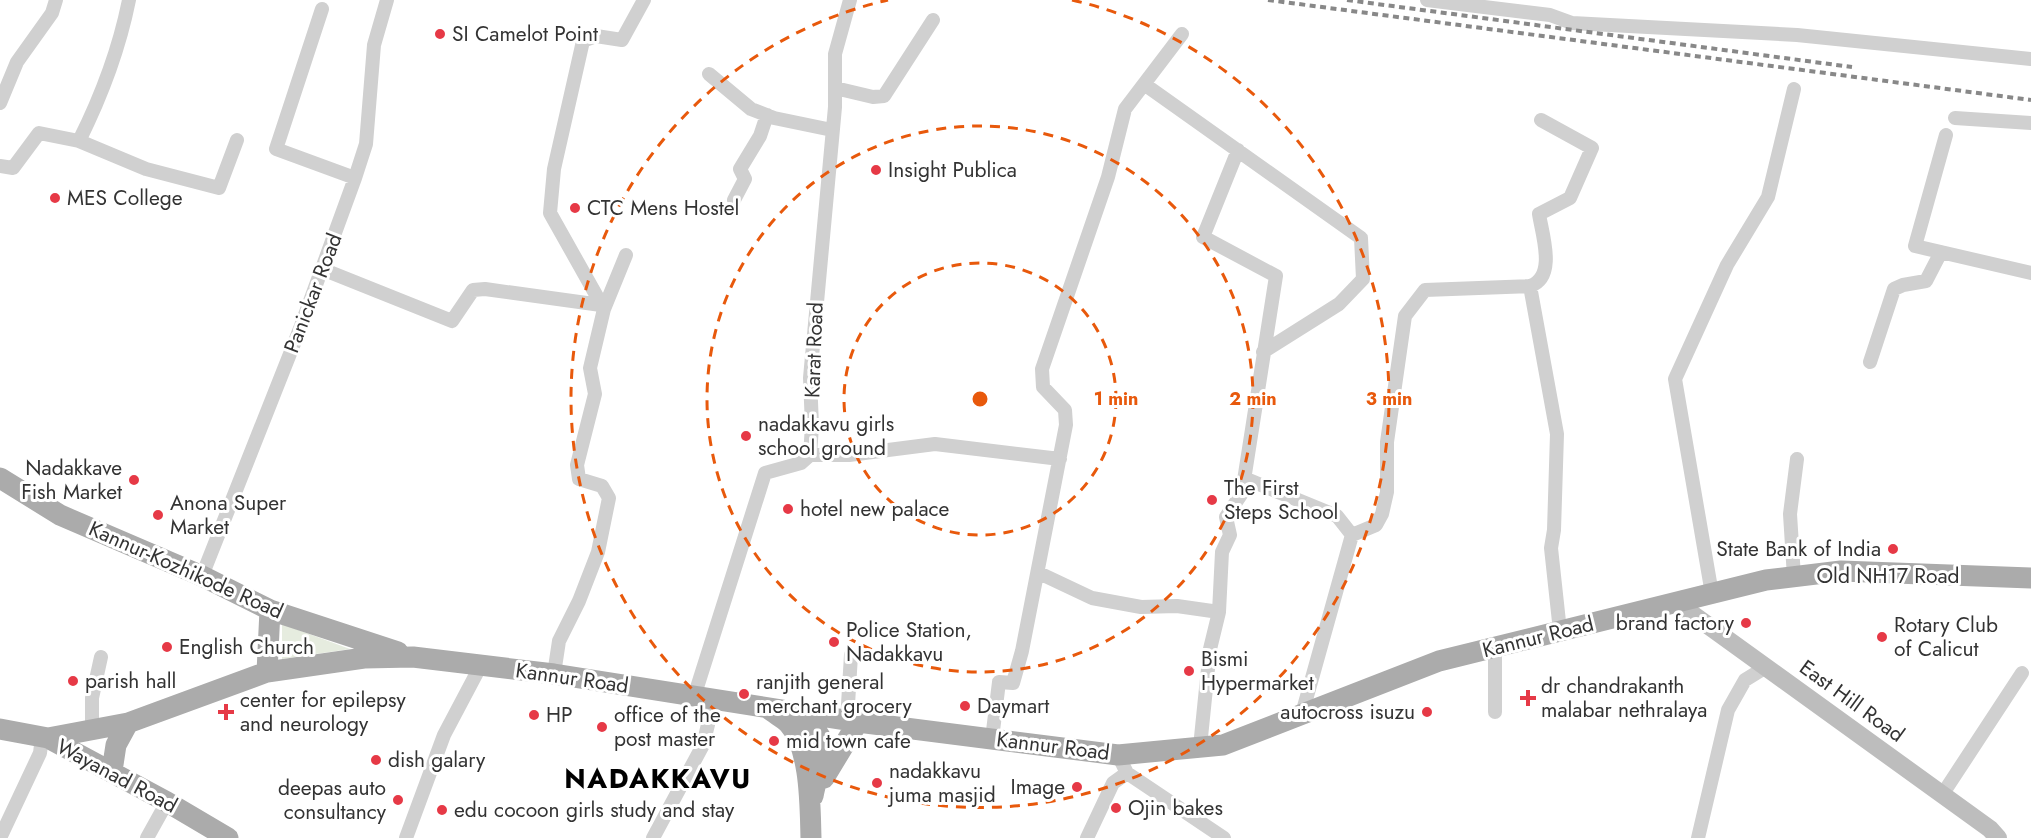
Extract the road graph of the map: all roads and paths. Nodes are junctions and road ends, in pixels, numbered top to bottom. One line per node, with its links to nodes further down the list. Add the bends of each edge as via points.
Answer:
1 (56, 0): 15 (street, via 52,13 18,62)
2 (129, 0): 23 (street, via 120,45)
3 (387, 0): 26 (street, Panickar Road, via 374,45 366,144)
4 (644, 0): 33 (street, via 622,40 596,36 583,41 554,169 550,213)
5 (850, 0): 13 (street, Karat Road, via 835,54)
6 (1427, 0): 10 (street, via 1550,15 1572,23 1797,35)
7 (322, 9): 26 (street, via 276,149)
8 (933, 20): 13 (street, via 884,96)
9 (1182, 34): 12 (street)
10 (2031, 59)
11 (709, 74): 16 (street, via 751,109)
12 (1144, 84): 24 (street); 37 (street, via 1125,109 1108,177 1042,369 1043,387 1065,410)
13 (835, 88): 20 (street, Karat Road)
14 (1794, 89): 46 (street, via 1768,197 1727,265 1675,379)
15 (0, 103)
16 (767, 115): 20 (street); 27 (street, via 760,136 740,168 745,179)
17 (1955, 118): 19 (street)
18 (1541, 120): 32 (street, via 1592,148 1569,198 1539,214 1545,273)
19 (2031, 123)
20 (832, 130): 36 (street, Karat Road, via 810,378)
21 (1946, 135): 28 (street, via 1915,246)
22 (237, 140): 23 (street, via 219,188 146,169)
23 (79, 141): 25 (street, via 39,133 13,168)
24 (1238, 150): 34 (street, via 1203,237 1276,276); 34 (street, via 1361,237 1363,279 1339,304)
25 (0, 166)
26 (356, 178): 30 (street, Panickar Road)
27 (734, 200)
28 (1941, 252): 31 (street); 35 (street, via 1926,281 1894,289)
29 (626, 255): 33 (street)
30 (322, 268): 33 (street, via 452,321 473,290); 43 (street, Panickar Road)
31 (2031, 273)
32 (1530, 286): 41 (street, via 1425,290 1414,301 1405,316 1387,442 1387,492 1382,514 1376,525); 50 (street, via 1557,434 1551,548)
33 (603, 307): 59 (street, via 590,368 595,394 577,465 579,479 602,486 609,498 598,552 559,641)
34 (1263, 352): 40 (street)
35 (1870, 362)
36 (810, 455): 37 (street, via 849,455 935,444); 60 (street, via 801,463 765,473)
37 (1060, 459): 42 (street)
38 (1797, 459): 44 (street, via 1790,514)
39 (0, 478): 43 (main road, Kannur-Kozhikode Road, via 60,515)
40 (1244, 478): 41 (street, via 1337,516); 49 (street, via 1242,493 1226,517 1230,535 1222,552)
41 (1352, 536): 63 (street)
42 (1039, 573): 49 (street, via 1092,598 1141,608 1177,606); 69 (street, via 1013,682 999,682)
43 (202, 576): 48 (main road, Kannur-Kozhikode Road)
44 (1794, 577): 45 (main road, Old NH17 Road, via 1841,571); 46 (main road, Old NH17 Road)
45 (2031, 578)
46 (1712, 594): 47 (main road, Old NH17 Road)
47 (1677, 603): 50 (main road, Kannur Road); 56 (street, East Hill Road)
48 (270, 610): 54 (main road, Kannur-Kozhikode Road); 57 (main road)
49 (1219, 612): 70 (street, via 1210,649)
50 (1560, 632): 51 (main road, Kannur Road)
51 (1495, 647): 62 (street); 63 (main road, Kannur Road, via 1439,661)
52 (851, 655): 64 (street)
53 (101, 657): 67 (street, via 92,698)
54 (413, 657): 55 (main road, Kannur Road); 57 (main road, via 364,658)
55 (480, 665): 59 (main road, Kannur Road); 79 (street, via 444,735)
56 (1766, 667): 73 (street, East Hill Road); 84 (street, via 1745,680 1728,710)
57 (267, 672): 65 (main road)
58 (2022, 673): 73 (street)
59 (554, 674): 60 (main road, Kannur Road)
60 (704, 698): 61 (main road, Kannur Road); 80 (street, via 704,745)
61 (778, 710): 64 (main road, Kannur Road); 75 (main road, via 815,726 823,740 822,765)
62 (1495, 712)
63 (1302, 714): 70 (main road, Kannur Road, via 1223,745)
64 (852, 721): 69 (main road, Kannur Road); 75 (main road)
65 (128, 723): 67 (main road); 72 (main road, via 116,745)
66 (0, 729): 68 (main road, Wayanad Road)
67 (92, 731): 68 (main road)
68 (45, 738): 72 (main road, Wayanad Road); 76 (street)
69 (992, 739): 71 (main road, Kannur Road)
70 (1200, 747): 71 (main road, Kannur Road)
71 (1122, 764): 82 (street); 83 (street)
72 (112, 771): 74 (main road, Wayanad Road)
73 (1942, 795): 85 (street, East Hill Road)
74 (167, 802): 77 (street); 78 (main road, Wayanad Road)
75 (810, 808): 81 (main road)
76 (0, 838)
77 (147, 838)
78 (228, 838)
79 (406, 838)
80 (653, 838)
81 (811, 838)
82 (1087, 838)
83 (1224, 838)
84 (1699, 838)
85 (1998, 838)

